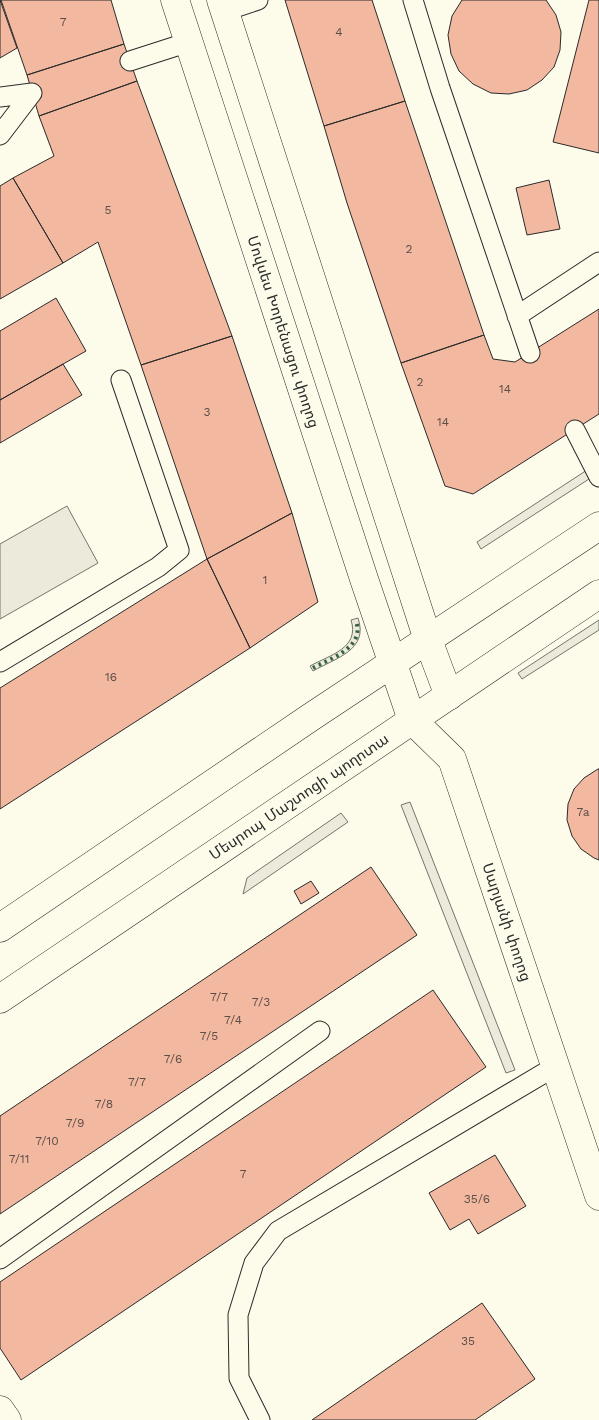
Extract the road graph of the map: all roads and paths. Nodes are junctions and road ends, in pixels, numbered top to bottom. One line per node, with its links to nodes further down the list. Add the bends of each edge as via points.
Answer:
1 (176, 0): 5 (main road, Մովսես Խորենացու փողոց)
2 (258, 0): 4 (lane)
3 (412, 0): 10 (lane)
4 (225, 13): 5 (main road); 17 (main road)
5 (189, 42): 6 (lane); 19 (main road, Մովսես Խորենացու փողոց)
6 (130, 61)
7 (2, 91): 8 (lane, via 32,93)
8 (0, 135)
9 (599, 262): 10 (lane)
10 (517, 316): 11 (lane)
11 (530, 353)
12 (121, 380): 18 (lane, via 180,550)
13 (575, 430): 14 (lane)
14 (599, 477)
15 (599, 526): 17 (main road)
16 (599, 594): 20 (main road, Մեսրոպ Մաշտոցի պողոտա)
17 (428, 640): 19 (main road); 20 (main road)
18 (0, 662)
19 (392, 664): 21 (main road, Սարյանի փողոց); 22 (main road)
20 (449, 696): 21 (main road, Մեսրոպ Մաշտոցի պողոտա)
21 (412, 720): 23 (main road, Մեսրոպ Մաշտոցի պողոտա); 25 (main road, Սարյանի փողոց, via 452,759)
22 (0, 928)
23 (0, 999)
24 (320, 1032): 27 (lane)
25 (556, 1066): 26 (main road, Սարյանի փողոց); 30 (lane, via 278,1231 254,1263 238,1315 239,1378)
26 (599, 1196)
27 (2, 1255)
28 (0, 1410): 29 (main road)
29 (8, 1420)
30 (260, 1420)

